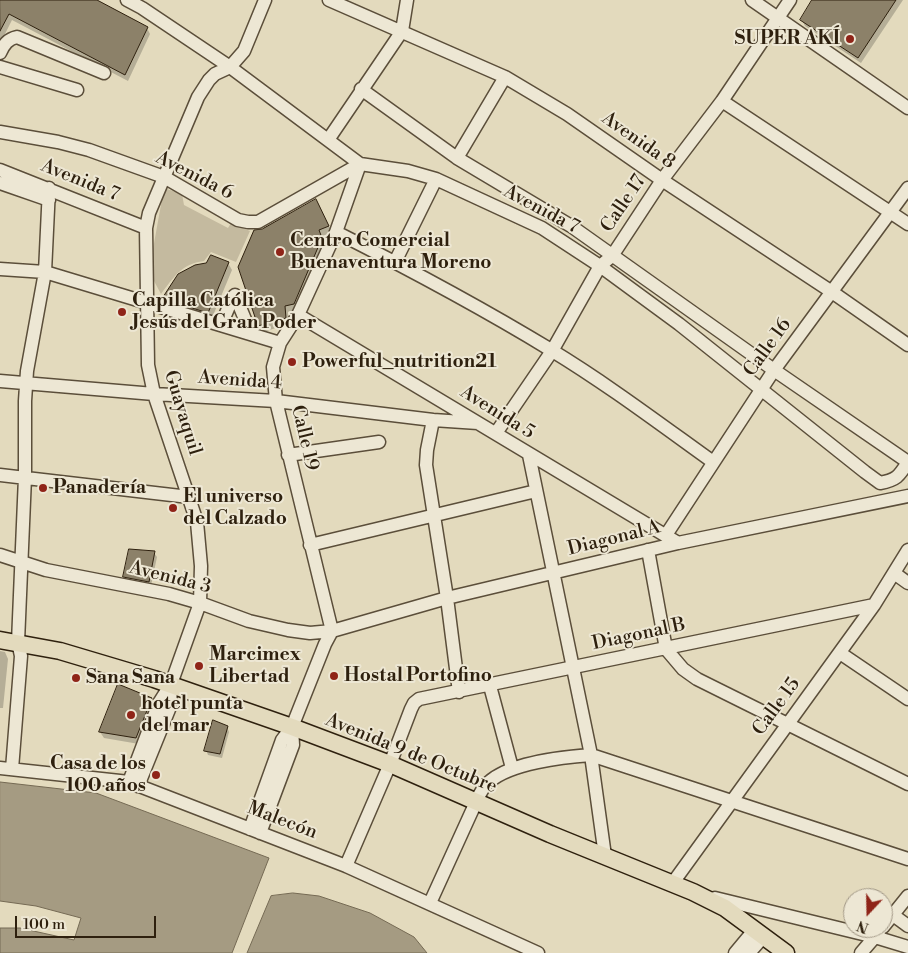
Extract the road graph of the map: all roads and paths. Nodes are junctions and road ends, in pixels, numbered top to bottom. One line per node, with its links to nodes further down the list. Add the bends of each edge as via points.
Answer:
1 (127, 0): 11 (street, Avenida 7)
2 (265, 0): 11 (street, Guayaquil, via 244,51)
3 (329, 0): 8 (street, Avenida 8)
4 (408, 0): 8 (street)
5 (752, 0): 7 (street)
6 (790, 0): 7 (street, Calle 17)
7 (778, 18): 16 (street, Calle 17); 17 (street)
8 (402, 31): 13 (street, Avenida 8); 14 (street)
9 (0, 53): 12 (street, via 10,38 18,37)
10 (0, 67): 15 (street)
11 (230, 67): 19 (street, Avenida 7); 23 (street, Guayaquil, via 215,74 198,97)
12 (104, 73)
13 (505, 77): 20 (street); 25 (street, Avenida 8, via 567,114)
14 (361, 89): 19 (street); 20 (street, Avenida 7)
15 (77, 90)
16 (722, 101): 25 (street, Calle 17); 29 (street)
17 (908, 108)
18 (0, 132): 23 (street, Avenida 6, via 90,150)
19 (328, 140): 21 (street, Avenida 7)
20 (457, 158): 33 (street, Avenida 7, via 571,226)
21 (360, 164): 23 (street, Avenida 6, via 258,222 238,220); 24 (street, Avenida 7); 32 (street, Calle 19)
22 (0, 170): 28 (street, Avenida 7)
23 (164, 177): 31 (street, Guayaquil)
24 (436, 179): 34 (street); 35 (street, Avenida 7, via 522,217)
25 (662, 180): 33 (street, Calle 17); 38 (street, Avenida 8)
26 (0, 183): 28 (street)
27 (908, 188): 29 (street, Calle 16)
28 (49, 194): 31 (street, Avenida 7); 37 (street)
29 (891, 213): 30 (street); 38 (street, Calle 16)
30 (908, 224)
31 (146, 228): 39 (street, Guayaquil)
32 (336, 232): 34 (street); 40 (street, Calle 19)
33 (612, 256): 35 (street, Calle 17); 46 (street, Avenida 7)
34 (395, 262): 45 (street)
35 (600, 266): 45 (street, Calle 17); 49 (street, Avenida 7)
36 (0, 269): 37 (street)
37 (45, 272): 39 (street); 48 (street)
38 (832, 292): 44 (street, Avenida 8); 46 (street, Calle 16)
39 (148, 303): 41 (street); 50 (street, Guayaquil, via 148,365)
40 (298, 315): 43 (street, Calle 19); 53 (street, Avenida 5)
41 (221, 325): 42 (street); 42 (street, via 235,295)
42 (251, 334): 43 (street)
43 (280, 343): 51 (street, Calle 19, via 273,367)
44 (908, 345)
45 (552, 351): 54 (street, Calle 17); 58 (street)
46 (774, 370): 49 (street, Calle 16); 59 (street, Avenida 7)
47 (0, 381): 48 (street, Avenida 4)
48 (26, 384): 50 (street, Avenida 4); 61 (street)
49 (760, 389): 58 (street, Calle 16); 62 (street, Avenida 7)
50 (154, 394): 51 (street, Avenida 4); 65 (street, Guayaquil)
51 (276, 401): 52 (street, Avenida 4); 56 (street, Calle 19)
52 (433, 420): 53 (street, Avenida 4); 67 (street, via 426,465)
53 (478, 423): 54 (street, Avenida 5)
54 (496, 433): 57 (street, Avenida 5)
55 (379, 442): 56 (street)
56 (288, 454): 70 (street, Calle 19)
57 (529, 455): 63 (street); 68 (street, Avenida 5)
58 (713, 462): 68 (street, Calle 16)
59 (908, 462): 62 (street, Avenida 7, via 892,481)
60 (0, 475): 61 (street)
61 (25, 477): 65 (street); 74 (street)
62 (880, 483): 66 (street)
63 (536, 491): 67 (street); 75 (street)
64 (908, 496): 66 (street, Diagonal A)
65 (189, 497): 79 (street, Guayaquil, via 199,539)
66 (887, 500): 69 (street, Diagonal A)
67 (435, 516): 70 (street); 78 (street)
68 (666, 535): 69 (street, Avenida 5)
69 (678, 542): 71 (street, Diagonal A)
70 (310, 545): 81 (street, Calle 19)
71 (648, 550): 75 (street, Diagonal A); 84 (street)
72 (908, 550): 76 (street, Calle 15)
73 (0, 555): 74 (street, Avenida 3)
74 (22, 564): 79 (street, Avenida 3); 83 (street)
75 (553, 573): 78 (street, Diagonal A); 86 (street)
76 (894, 573): 77 (street); 80 (street, Calle 15)
77 (908, 583)
78 (447, 598): 81 (street, Diagonal A); 89 (street)
79 (200, 603): 81 (street, Avenida 3, via 249,621 288,630); 87 (street, Guayaquil)
80 (874, 605): 84 (street, Diagonal B); 85 (street, Calle 15)
81 (332, 631): 91 (street)
82 (0, 640): 83 (main road, Avenida 9 de Octubre)
83 (18, 642): 87 (main road, Avenida 9 de Octubre); 95 (street, via 21,656)
84 (666, 649): 86 (street, Diagonal B); 92 (street, via 683,669 698,679)
85 (840, 653): 90 (street); 92 (street, Calle 15)
86 (572, 668): 88 (street, Diagonal B); 93 (street)
87 (171, 684): 91 (main road, Avenida 9 de Octubre); 97 (street, Guayaquil, via 159,703)
88 (490, 686): 89 (street, Diagonal B); 96 (street)
89 (459, 692): 94 (street, Diagonal B, via 419,699 414,703)
90 (908, 699)
91 (293, 723): 94 (main road, Avenida 9 de Octubre); 101 (street, via 293,745)
92 (788, 725): 98 (street); 99 (street, Calle 15)
93 (591, 755): 96 (street); 99 (street); 102 (street)
94 (390, 764): 100 (main road, Avenida 9 de Octubre); 104 (street)
95 (6, 768): 97 (street, Malecón)
96 (512, 768): 100 (street, via 490,782)
97 (133, 784): 101 (street, Malecón)
98 (908, 784)
99 (731, 801): 103 (street); 105 (street, Calle 15)
100 (476, 802): 102 (main road, Avenida 9 de Octubre); 108 (street)
101 (255, 831): 104 (street, Malecón)
102 (605, 856): 105 (main road, Avenida 9 de Octubre)
103 (908, 858)
104 (346, 866): 108 (street, Malecón)
105 (672, 884): 106 (main road, Avenida 9 de Octubre)
106 (696, 894): 110 (street); 112 (main road, Avenida 9 de Octubre, via 725,908)
107 (908, 896): 109 (street)
108 (430, 904): 116 (street, Malecón)
109 (893, 915): 111 (street)
110 (843, 924)
111 (908, 926)
112 (759, 932): 117 (street); 118 (street); 119 (main road, Avenida 9 de Octubre)
113 (874, 938): 120 (street)
114 (892, 938): 115 (street)
115 (908, 947)
116 (538, 953)
117 (735, 953)
118 (749, 953)
119 (786, 953)
120 (861, 953)

